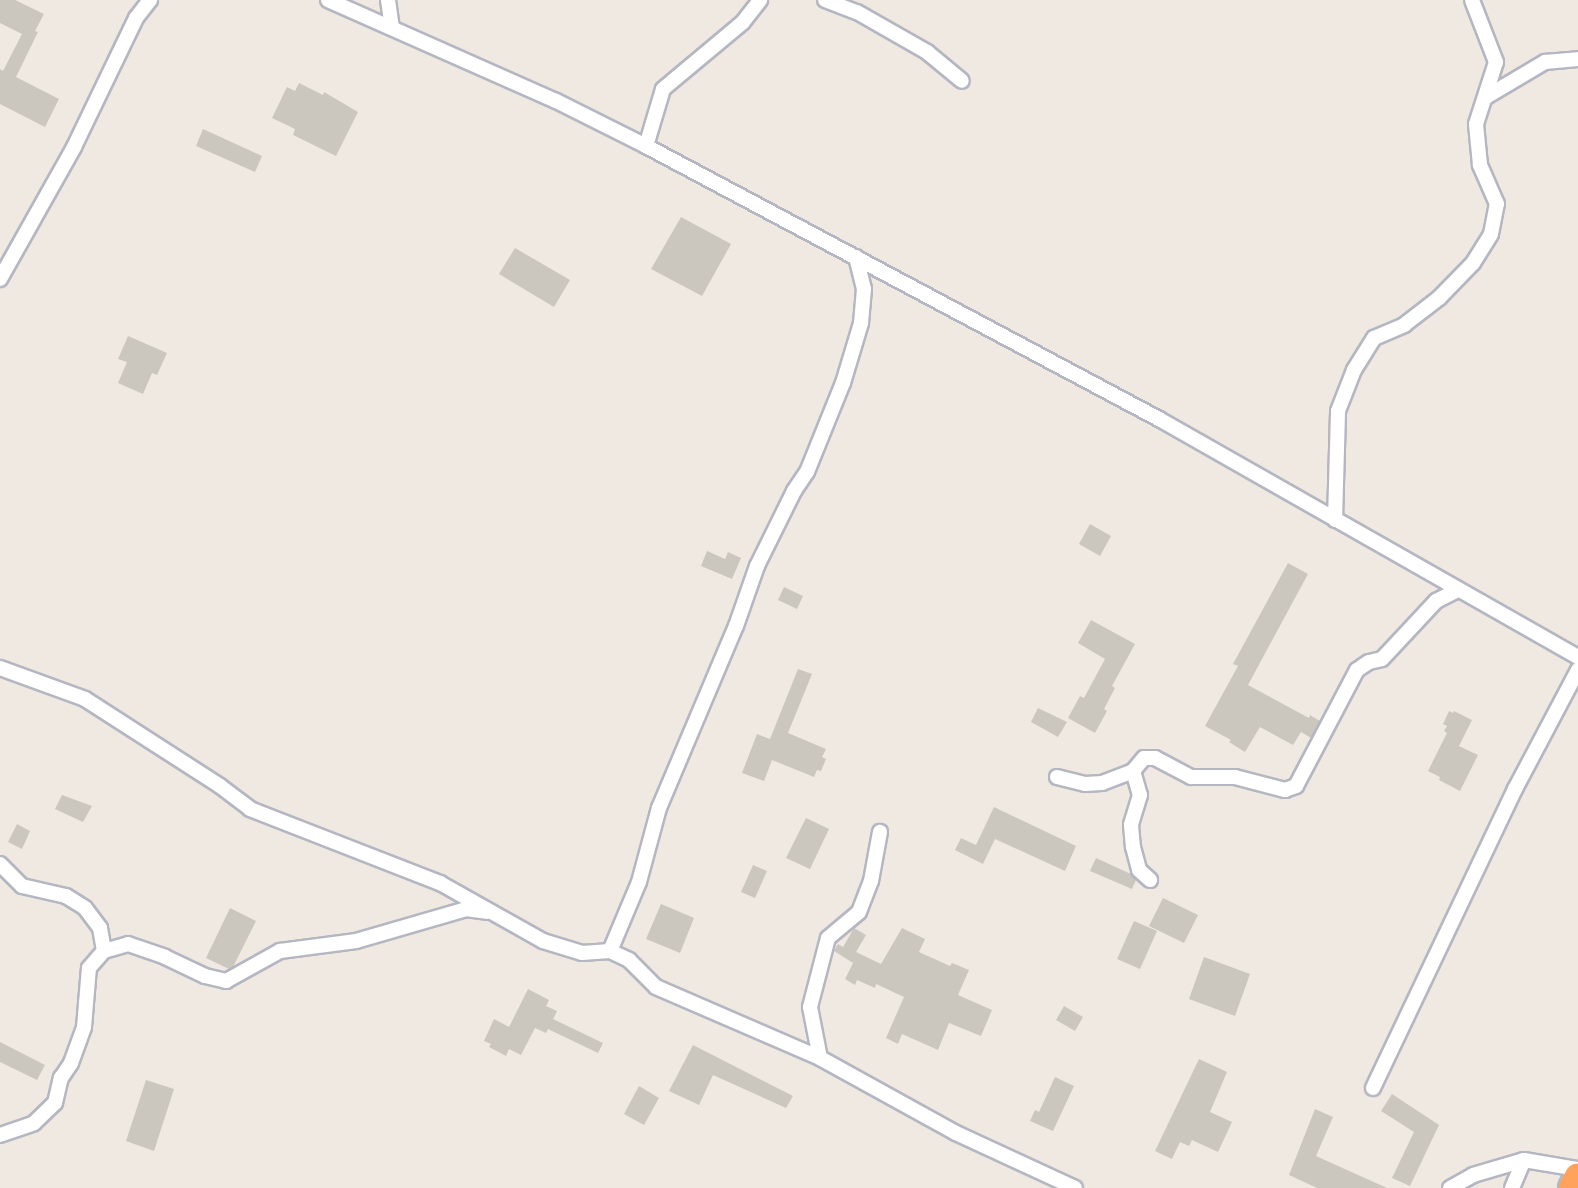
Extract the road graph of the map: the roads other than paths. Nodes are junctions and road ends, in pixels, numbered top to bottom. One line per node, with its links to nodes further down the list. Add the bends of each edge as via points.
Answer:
1 (150, 0): 13 (street, via 136,18 74,147)
2 (328, 0): 7 (street)
3 (388, 0): 7 (street)
4 (760, 0): 11 (street, via 743,22 663,89)
5 (825, 0): 9 (street, via 857,12 927,52)
6 (1474, 4): 10 (street, via 1496,62)
7 (392, 27): 11 (street)
8 (1578, 59): 10 (street, via 1545,62)
9 (962, 81)
10 (1486, 97): 14 (street, via 1476,124 1480,165 1497,204 1491,234 1473,263 1439,298 1404,325 1374,338 1354,370 1338,411)
11 (646, 146): 12 (street)
12 (856, 257): 14 (street, via 1148,413); 26 (street, via 864,289 861,322 843,383 807,472 757,566 736,626 659,808 639,882)
13 (0, 279)
14 (1335, 520): 15 (street)
15 (1458, 590): 16 (street); 19 (street, via 1436,601 1382,659 1357,670 1296,786 1285,790 1235,777 1191,777 1155,758 1144,758)
16 (1578, 657)
17 (0, 668): 24 (street, via 85,699 250,809 440,883)
18 (1578, 669): 28 (street, via 1515,789)
19 (1133, 771): 20 (street, via 1102,783 1085,784); 23 (street, via 1140,795 1131,825 1134,847 1139,870)
20 (1057, 777)
21 (880, 831): 27 (street, via 871,881 859,912 828,938 810,1007)
22 (0, 864): 25 (street, via 22,886 66,896 85,908 100,928)
23 (1149, 880)
24 (498, 914): 25 (street, via 466,909 356,941 280,951 226,981 128,944); 26 (street, via 543,941 582,953)
25 (104, 951): 29 (street, via 90,968 84,1027 61,1078 55,1103 34,1123)
26 (610, 951): 27 (street, via 629,960 656,987)
27 (820, 1058): 33 (street, via 956,1133)
28 (1373, 1088)
29 (0, 1135)
30 (1524, 1160): 31 (street); 34 (street, via 1473,1175); 35 (street)
31 (1578, 1169)
32 (1578, 1176): 36 (highway)
33 (1075, 1188)
34 (1450, 1188)
35 (1512, 1188)
36 (1572, 1188)

